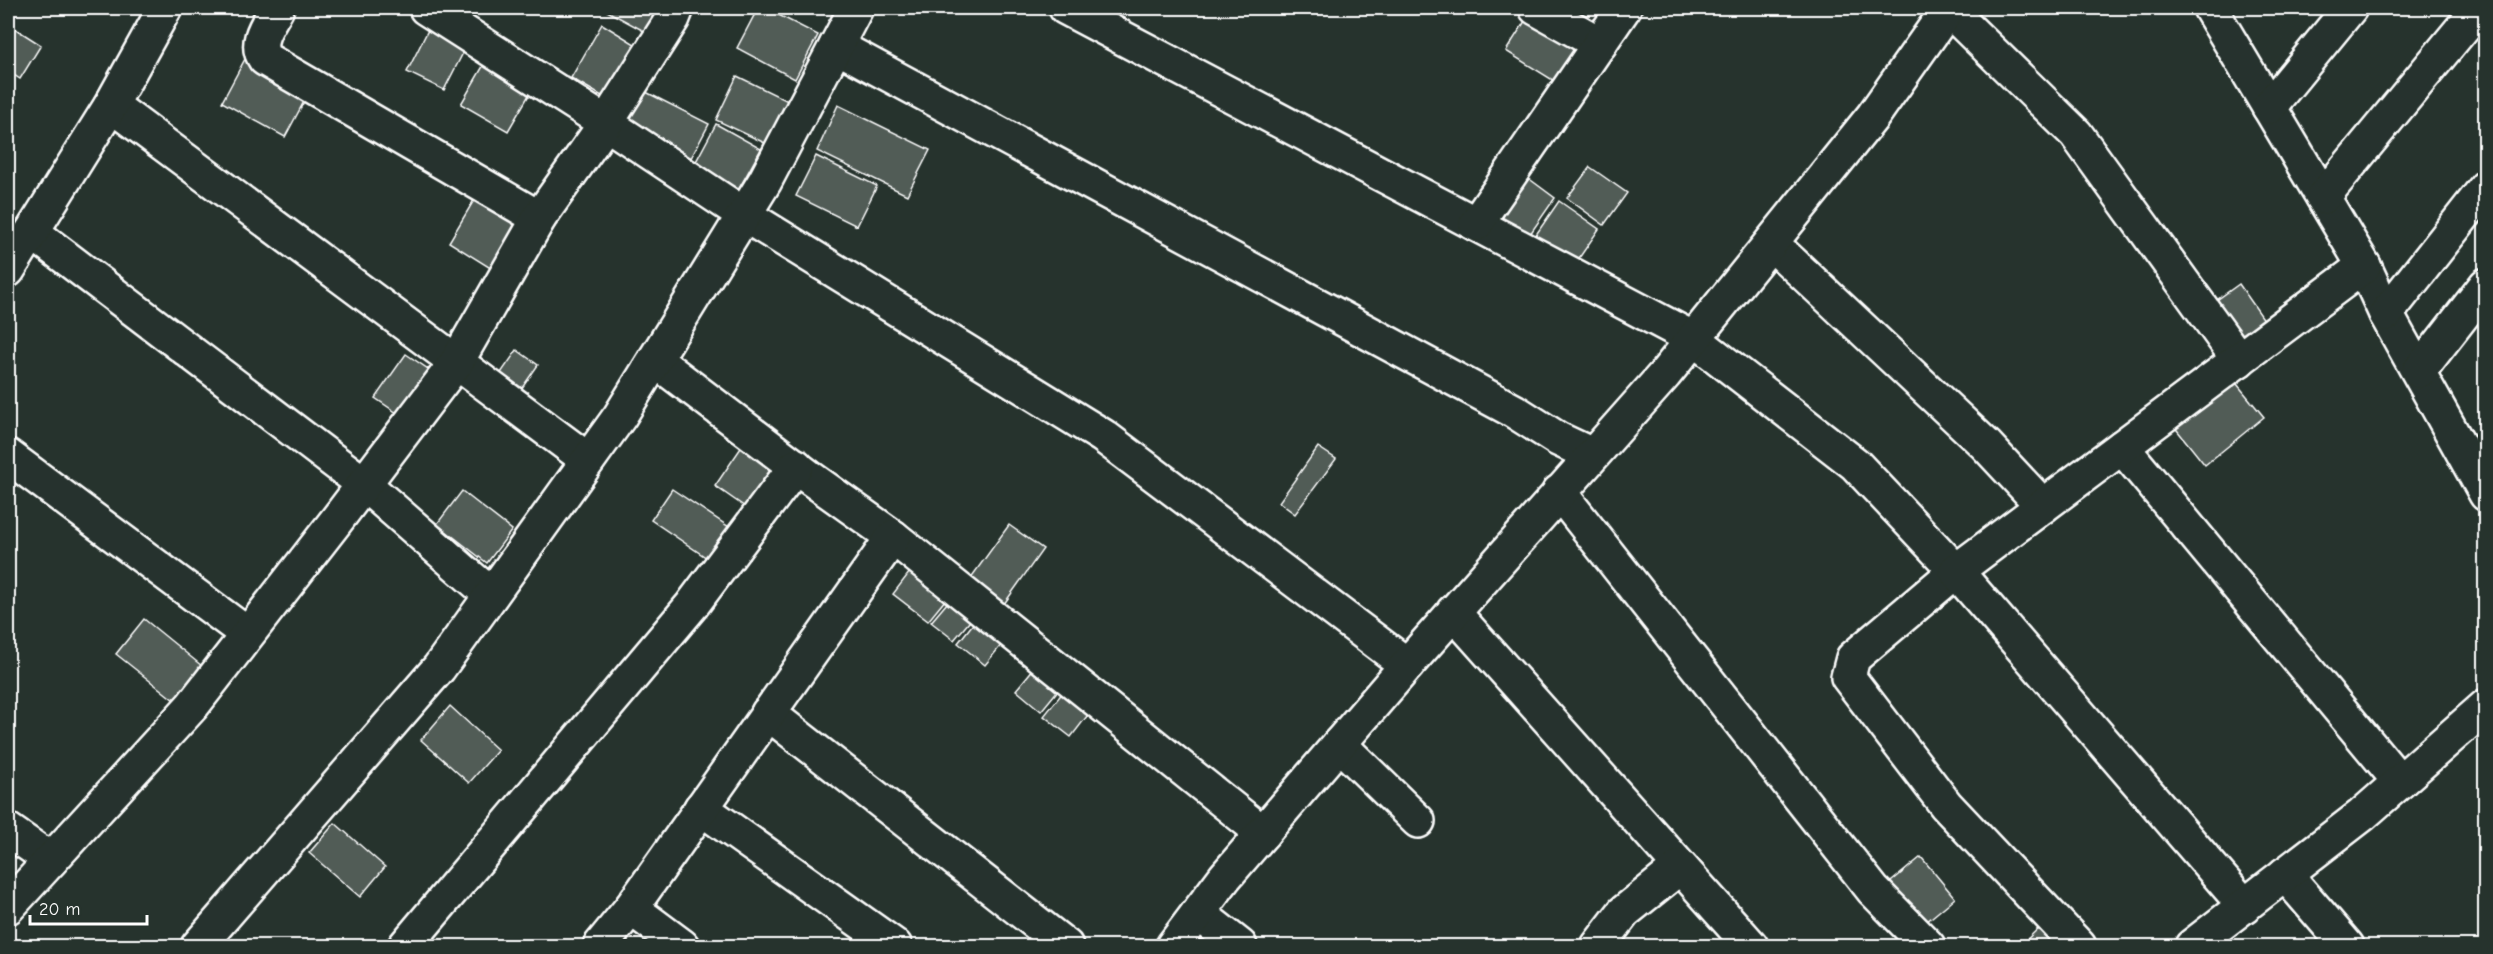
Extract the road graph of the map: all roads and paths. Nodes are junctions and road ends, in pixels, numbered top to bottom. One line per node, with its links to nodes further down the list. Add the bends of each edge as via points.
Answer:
1 (165, 8): 15 (street)
2 (277, 8): 21 (street, via 261,37 260,50 265,59)
3 (426, 8): 17 (street)
4 (677, 8): 17 (street)
5 (856, 8): 14 (street)
6 (1066, 8): 22 (street)
7 (1536, 8): 13 (street)
8 (1624, 8): 13 (street)
9 (1948, 8): 24 (street, via 1873,117); 31 (street, via 2076,134)
10 (2210, 8): 16 (street)
11 (2350, 8): 16 (street)
12 (2479, 8): 19 (street)
13 (1600, 44): 22 (street)
14 (836, 46): 20 (street); 35 (street)
15 (111, 105): 23 (street); 32 (street)
16 (2269, 107): 19 (street)
17 (606, 123): 20 (street); 21 (street)
18 (2486, 187): 28 (street)
19 (2323, 197): 25 (street)
20 (746, 214): 30 (street); 48 (street, via 1103,436)
21 (539, 218): 32 (street)
22 (1476, 224): 29 (street)
23 (32, 232): 26 (street); 39 (street)
24 (1771, 243): 29 (street); 42 (street, via 1986,445)
25 (2364, 267): 28 (street); 31 (street)
26 (8, 270)
27 (2486, 285): 33 (street)
28 (2386, 314): 33 (street)
29 (1694, 339): 35 (street); 44 (street, via 1855,464)
30 (655, 360): 37 (street); 38 (street)
31 (2239, 360): 34 (street)
32 (456, 363): 37 (street); 39 (street)
33 (2419, 371): 41 (street)
34 (2122, 447): 42 (street); 52 (street)
35 (1592, 455): 40 (street)
36 (8, 456): 47 (street)
37 (588, 460): 45 (street)
38 (796, 466): 43 (street); 65 (street, via 692,605)
39 (364, 484): 45 (street); 47 (street)
40 (1559, 492): 46 (street); 74 (street, via 1873,890)
41 (2486, 494)
42 (2043, 506): 44 (street)
43 (893, 537): 50 (street); 56 (street)
44 (1956, 571): 60 (street); 75 (street, via 1853,658 1848,677 1946,805)
45 (491, 595): 64 (street, via 439,668)
46 (1453, 612): 48 (street); 58 (street)
47 (247, 634): 57 (street, via 192,706)
48 (1407, 665): 51 (street)
49 (2486, 706): 52 (street)
50 (768, 713): 53 (street); 69 (street)
51 (1339, 744): 54 (street); 56 (street)
52 (2400, 782): 59 (street)
53 (701, 808): 62 (street); 68 (street)
54 (1418, 821)
55 (8, 830): 57 (street)
56 (1263, 833): 63 (street)
57 (51, 860): 61 (street)
58 (1680, 867): 72 (street, via 1624,912); 73 (street)
59 (2285, 874): 60 (street); 77 (street)
60 (2245, 906): 76 (street)
61 (8, 908)
62 (631, 908): 66 (street); 67 (street)
63 (1198, 913): 70 (street); 71 (street)
64 (198, 946)
65 (405, 946)
66 (600, 946)
67 (682, 946)
68 (895, 946)
69 (1066, 946)
70 (1173, 946)
71 (1240, 946)
72 (1598, 946)
73 (1751, 946)
74 (1928, 946)
75 (2079, 946)
76 (2192, 946)
77 (2347, 946)

